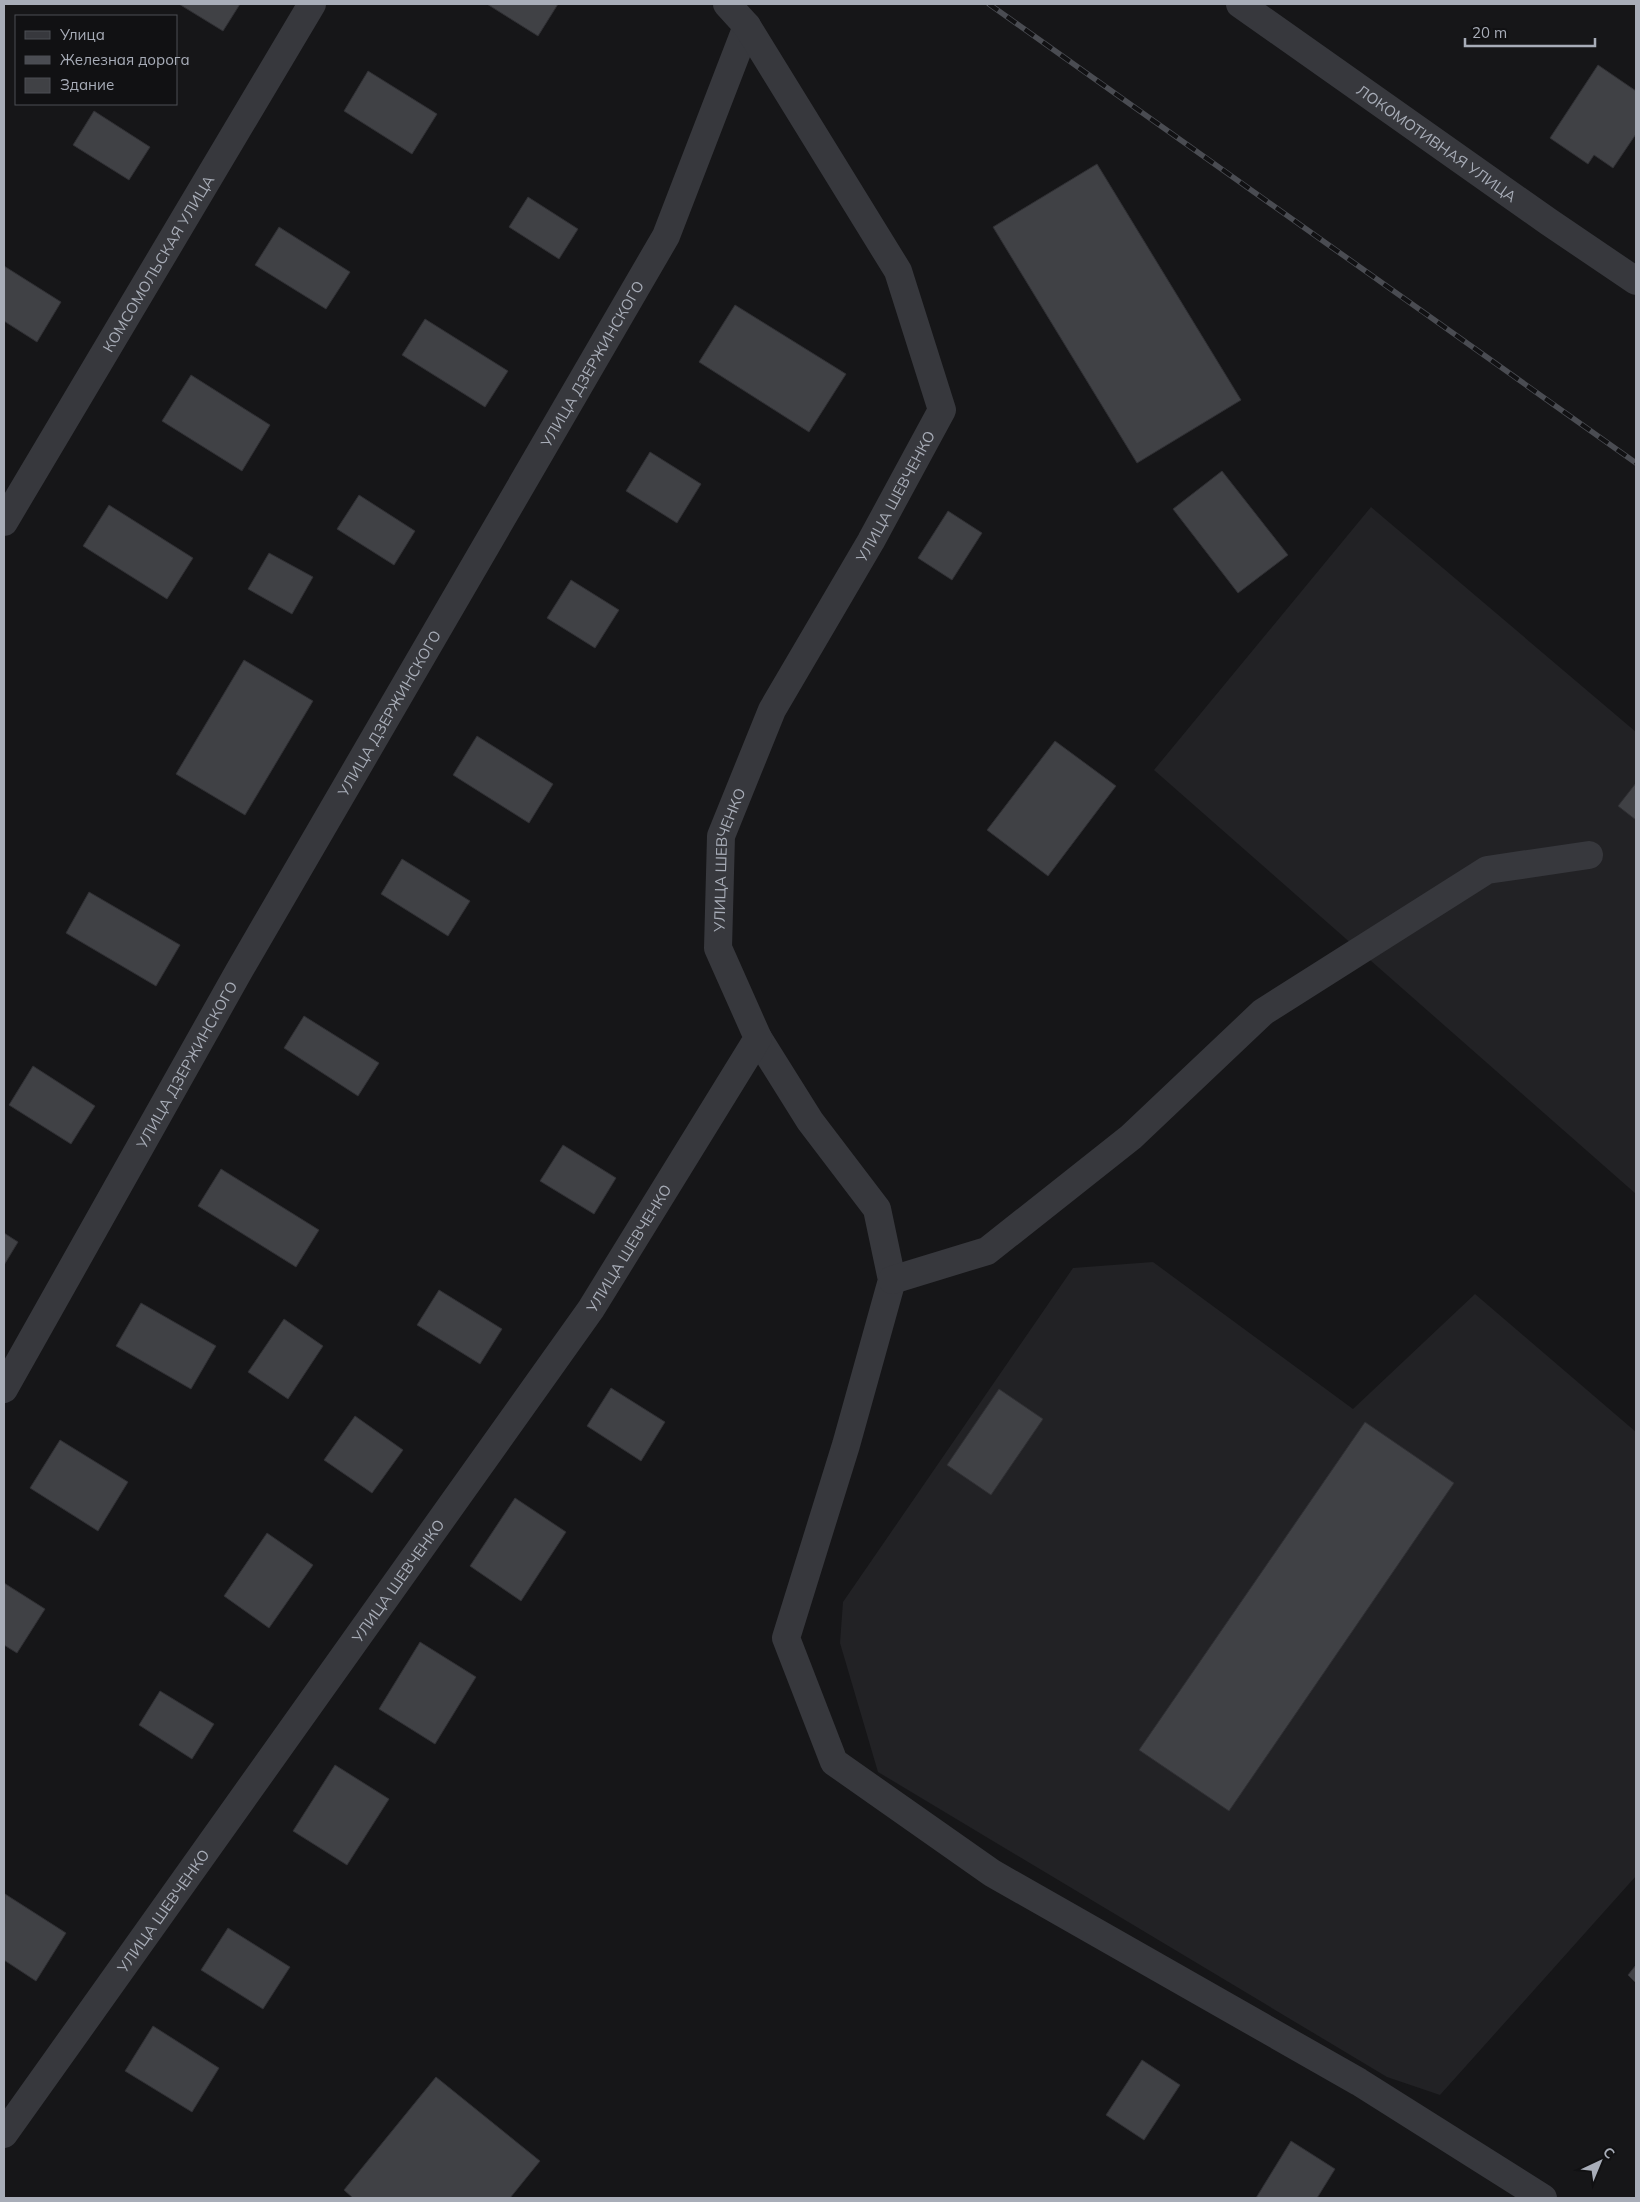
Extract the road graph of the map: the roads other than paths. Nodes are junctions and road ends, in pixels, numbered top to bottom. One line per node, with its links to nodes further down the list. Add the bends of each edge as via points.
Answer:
1 (312, 4): 6 (street, КОМСОМОЛЬСКАЯ УЛИЦА)
2 (727, 4): 4 (street, УЛИЦА ШЕВЧЕНКО)
3 (1240, 4): 5 (street, ЛОКОМОТИВНАЯ УЛИЦА)
4 (747, 26): 8 (street, УЛИЦА ШЕВЧЕНКО, via 898,271 942,410 872,541 772,710 720,836 718,948); 10 (street, УЛИЦА ДЗЕРЖИНСКОГО, via 666,236 234,980)
5 (1636, 281)
6 (4, 522)
7 (1589, 855): 9 (street, via 1487,870 1263,1012 1131,1137 987,1252)
8 (758, 1038): 9 (street, via 810,1120 877,1209); 11 (street, УЛИЦА ШЕВЧЕНКО, via 591,1309)
9 (892, 1280): 12 (street, via 846,1445 786,1638 834,1762 992,1874 1360,2082)
10 (4, 1388)
11 (4, 2134)
12 (1543, 2198)

